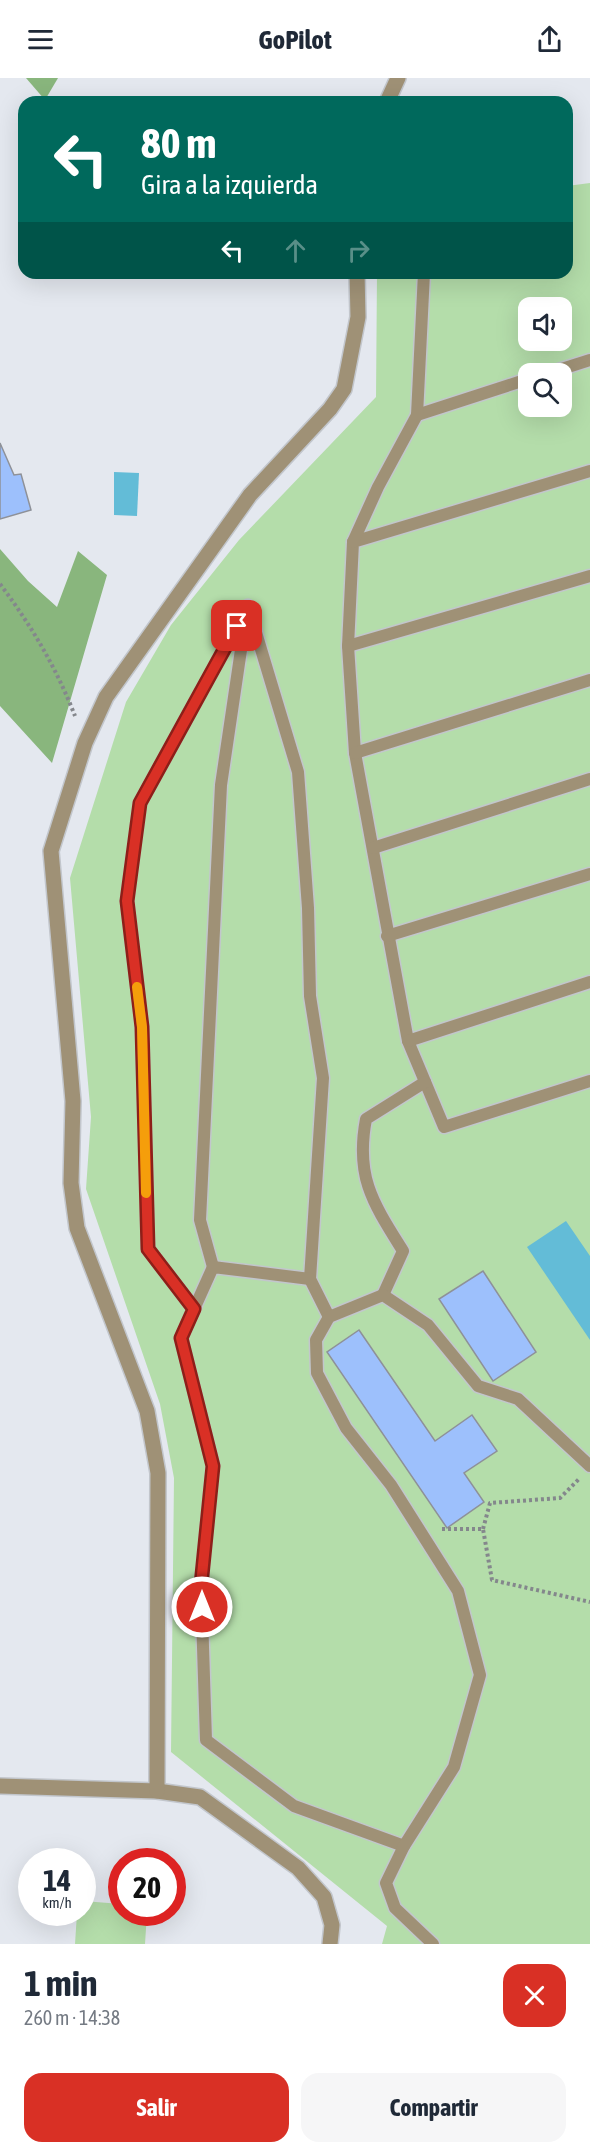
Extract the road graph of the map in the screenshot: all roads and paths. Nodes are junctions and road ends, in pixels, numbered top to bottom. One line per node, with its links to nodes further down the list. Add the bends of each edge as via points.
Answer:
1 (398, 78): 2 (street)
2 (390, 96)
3 (357, 279): 16 (street, via 358,317 344,389 250,495 106,697)
4 (424, 279): 8 (lane)
5 (590, 360): 6 (lane)
6 (572, 366)
7 (518, 382): 8 (lane)
8 (417, 415): 10 (lane)
9 (590, 471): 10 (lane)
10 (353, 543): 14 (lane)
11 (590, 576): 14 (lane)
12 (0, 584): 16 (path, via 30,623 57,674)
13 (248, 606): 26 (lane, via 221,784 200,1220); 27 (lane, via 298,772 310,996 323,1078); 29 (lane, via 140,803 127,901 142,1027 148,1249)
14 (348, 646): 17 (lane)
15 (590, 680): 17 (lane)
16 (85, 743): 36 (street, via 51,851 73,1101 71,1183 77,1228 147,1411 158,1473)
17 (356, 753): 19 (lane)
18 (590, 779): 19 (lane)
19 (372, 848): 21 (lane)
20 (590, 874): 21 (lane)
21 (387, 936): 23 (lane)
22 (590, 982): 23 (lane)
23 (408, 1041): 25 (lane)
24 (590, 1081): 25 (lane, via 444,1127)
25 (425, 1082): 28 (lane, via 366,1119 360,1149 372,1200 403,1251)
26 (213, 1267): 27 (lane); 29 (lane)
27 (310, 1279): 30 (lane)
28 (383, 1295): 30 (lane); 31 (lane, via 429,1325 478,1386 518,1399)
29 (194, 1309): 37 (lane, via 181,1338 213,1466 201,1585 207,1740 294,1806)
30 (329, 1317): 32 (lane, via 316,1340 317,1373 346,1428)
31 (586, 1470): 33 (path, via 560,1498 490,1503)
32 (420, 1529): 33 (path); 37 (lane, via 458,1591 480,1675 454,1767)
33 (483, 1529): 34 (path, via 492,1580)
34 (590, 1602)
35 (0, 1786): 36 (street)
36 (157, 1791): 38 (street, via 200,1797 298,1868 324,1897 332,1925)
37 (404, 1846): 39 (lane, via 386,1883 395,1908)
38 (330, 1944)
39 (433, 1944)

